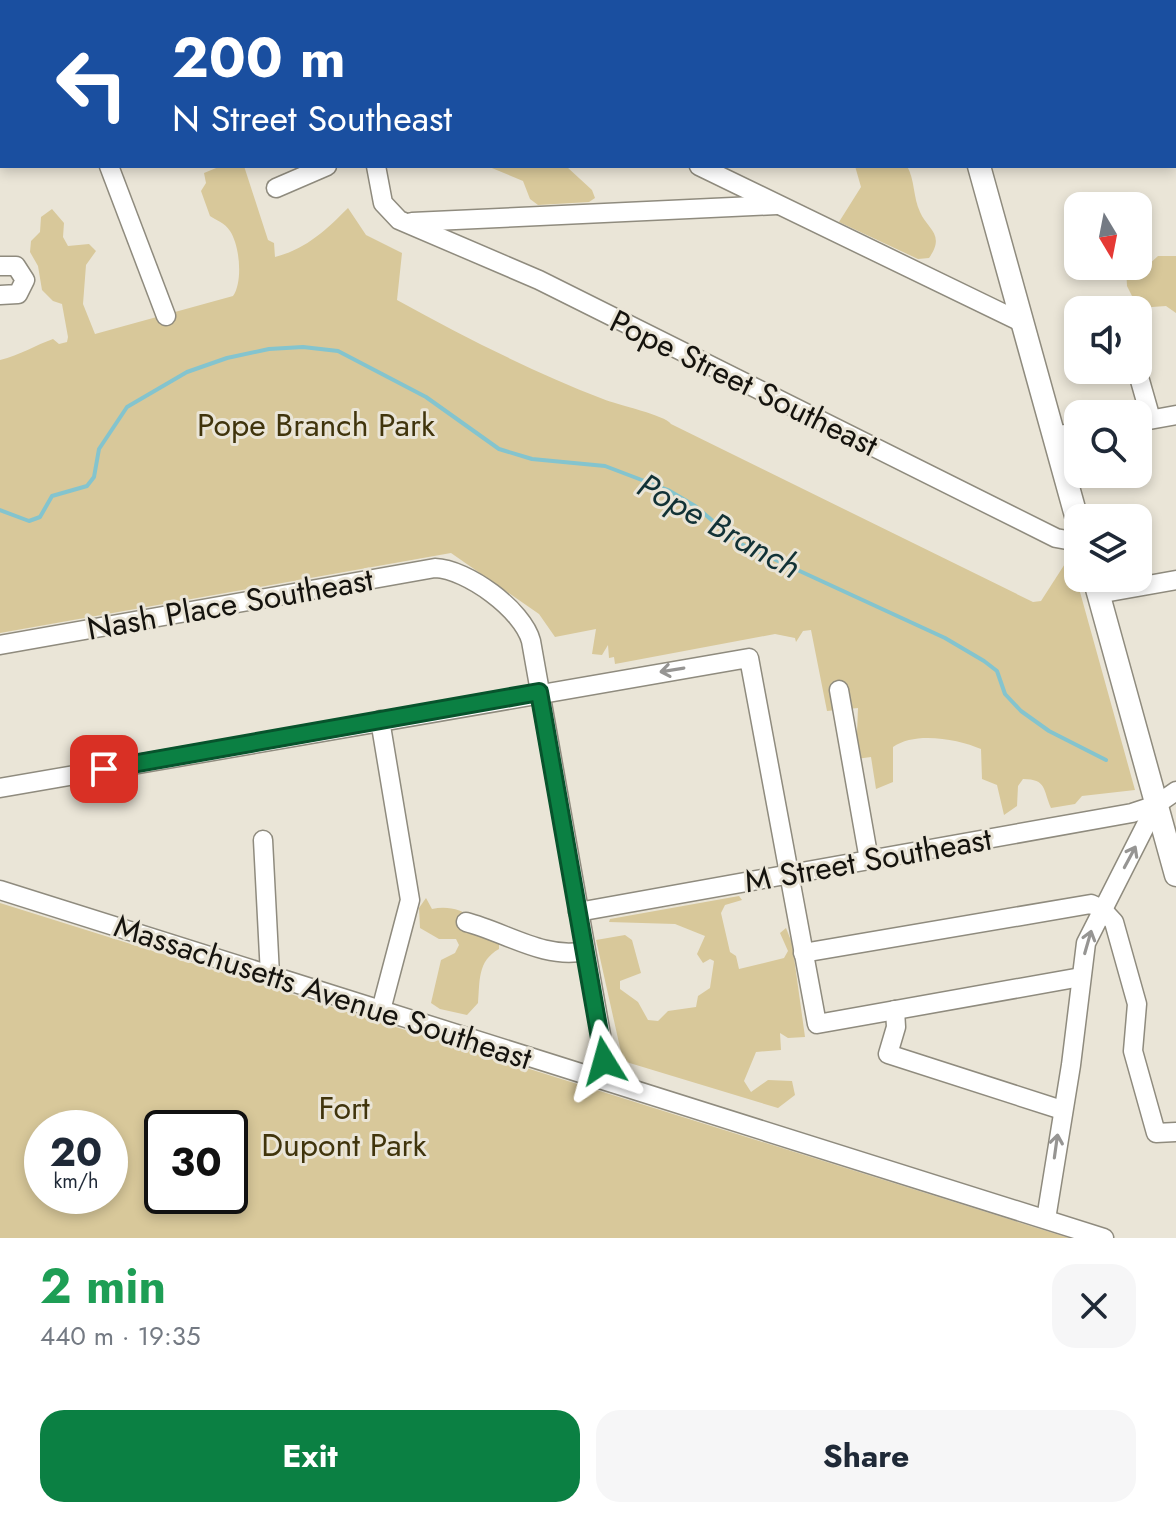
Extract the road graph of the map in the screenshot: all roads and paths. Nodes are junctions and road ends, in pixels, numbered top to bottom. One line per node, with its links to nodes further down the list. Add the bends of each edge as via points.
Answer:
1 (110, 168): 13 (street)
2 (322, 168): 6 (street)
3 (376, 168): 9 (street, via 383,203 391,215)
4 (703, 168): 7 (street)
5 (980, 168): 14 (main road)
6 (276, 188)
7 (777, 205): 8 (street); 14 (street)
8 (488, 219): 9 (street); 10 (street)
9 (407, 223): 10 (street, Pope Street Southeast)
10 (470, 249): 20 (street, Pope Street Southeast)
11 (0, 266): 12 (street, via 18,267 25,283 15,295)
12 (0, 295)
13 (166, 316)
14 (1023, 323): 18 (main road)
15 (1176, 415): 16 (street)
16 (1152, 420)
17 (1064, 434): 18 (street)
18 (1054, 436): 19 (main road)
19 (1073, 504)
20 (1064, 539)
21 (1176, 580): 22 (street)
22 (1152, 582)
23 (1098, 592): 30 (main road)
24 (0, 645): 26 (street, Nash Place Southeast, via 429,569 460,574 523,619)
25 (839, 690): 32 (street)
26 (539, 692): 27 (street); 34 (street, one-way to 26, via 749,658); 37 (street)
27 (380, 720): 28 (street); 43 (street, via 410,900)
28 (0, 788)
29 (1176, 791): 30 (street)
30 (1156, 805): 32 (street, M Street Southeast); 33 (main road); 36 (street, one-way to 30)
31 (263, 840): 41 (street)
32 (869, 860): 34 (street, M Street Southeast)
33 (1175, 871)
34 (789, 874): 37 (street, M Street Southeast); 40 (street)
35 (0, 890): 41 (street, Massachusetts Avenue Southeast)
36 (1102, 909): 40 (street, via 1091,904); 42 (street, one-way to 36, via 1087,938); 47 (street, via 1114,922 1137,1004 1133,1051 1156,1133)
37 (578, 912): 39 (street)
38 (466, 922): 39 (street, via 549,951)
39 (585, 951): 45 (street, via 604,1052)
40 (803, 953): 44 (street, via 817,1024)
41 (270, 975): 43 (street, Massachusetts Avenue Southeast)
42 (1081, 977): 44 (street); 46 (street)
43 (381, 1010): 45 (street, Massachusetts Avenue Southeast)
44 (895, 1010): 46 (street, via 888,1054)
45 (600, 1079): 48 (street, Massachusetts Avenue Southeast)
46 (1062, 1110): 48 (street, one-way to 46)
47 (1176, 1132)
48 (1046, 1219): 49 (street, Massachusetts Avenue Southeast)
49 (1104, 1238)

